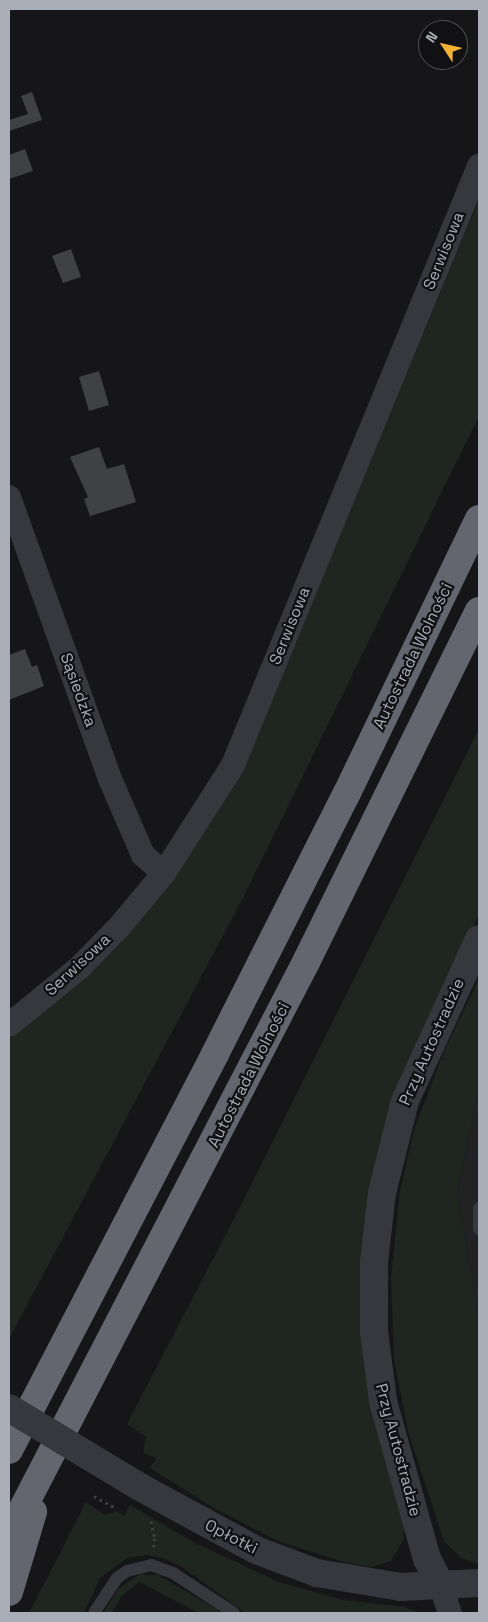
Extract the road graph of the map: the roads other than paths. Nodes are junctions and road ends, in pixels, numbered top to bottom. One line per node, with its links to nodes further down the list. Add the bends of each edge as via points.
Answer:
1 (479, 166): 5 (street, Serwisowa, via 234,765)
2 (9, 497): 5 (street, Sąsiedzka, via 110,779 143,855)
3 (479, 519): 11 (highway, Autostrada Wolności, via 347,793)
4 (479, 611): 12 (highway, Autostrada Wolności, via 307,960)
5 (164, 873): 7 (street, Serwisowa, via 80,967)
6 (479, 939): 15 (street, Przy Autostradzie, via 418,1068 403,1109 382,1193 374,1262 374,1332 383,1401 427,1559)
7 (9, 1025)
8 (479, 1208): 9 (lane)
9 (479, 1229)
10 (9, 1408): 15 (street, Opłotki, bridge, via 214,1529 296,1567 360,1582)
11 (9, 1450)
12 (49, 1460): 13 (highway, Autostrada Wolności); 16 (highway)
13 (9, 1535)
14 (479, 1583): 15 (street, Opłotki)
15 (441, 1586): 19 (street)
16 (9, 1592)
17 (94, 1613): 18 (lane, via 117,1578 127,1571 151,1565 173,1573)
18 (234, 1613)
19 (450, 1613)

